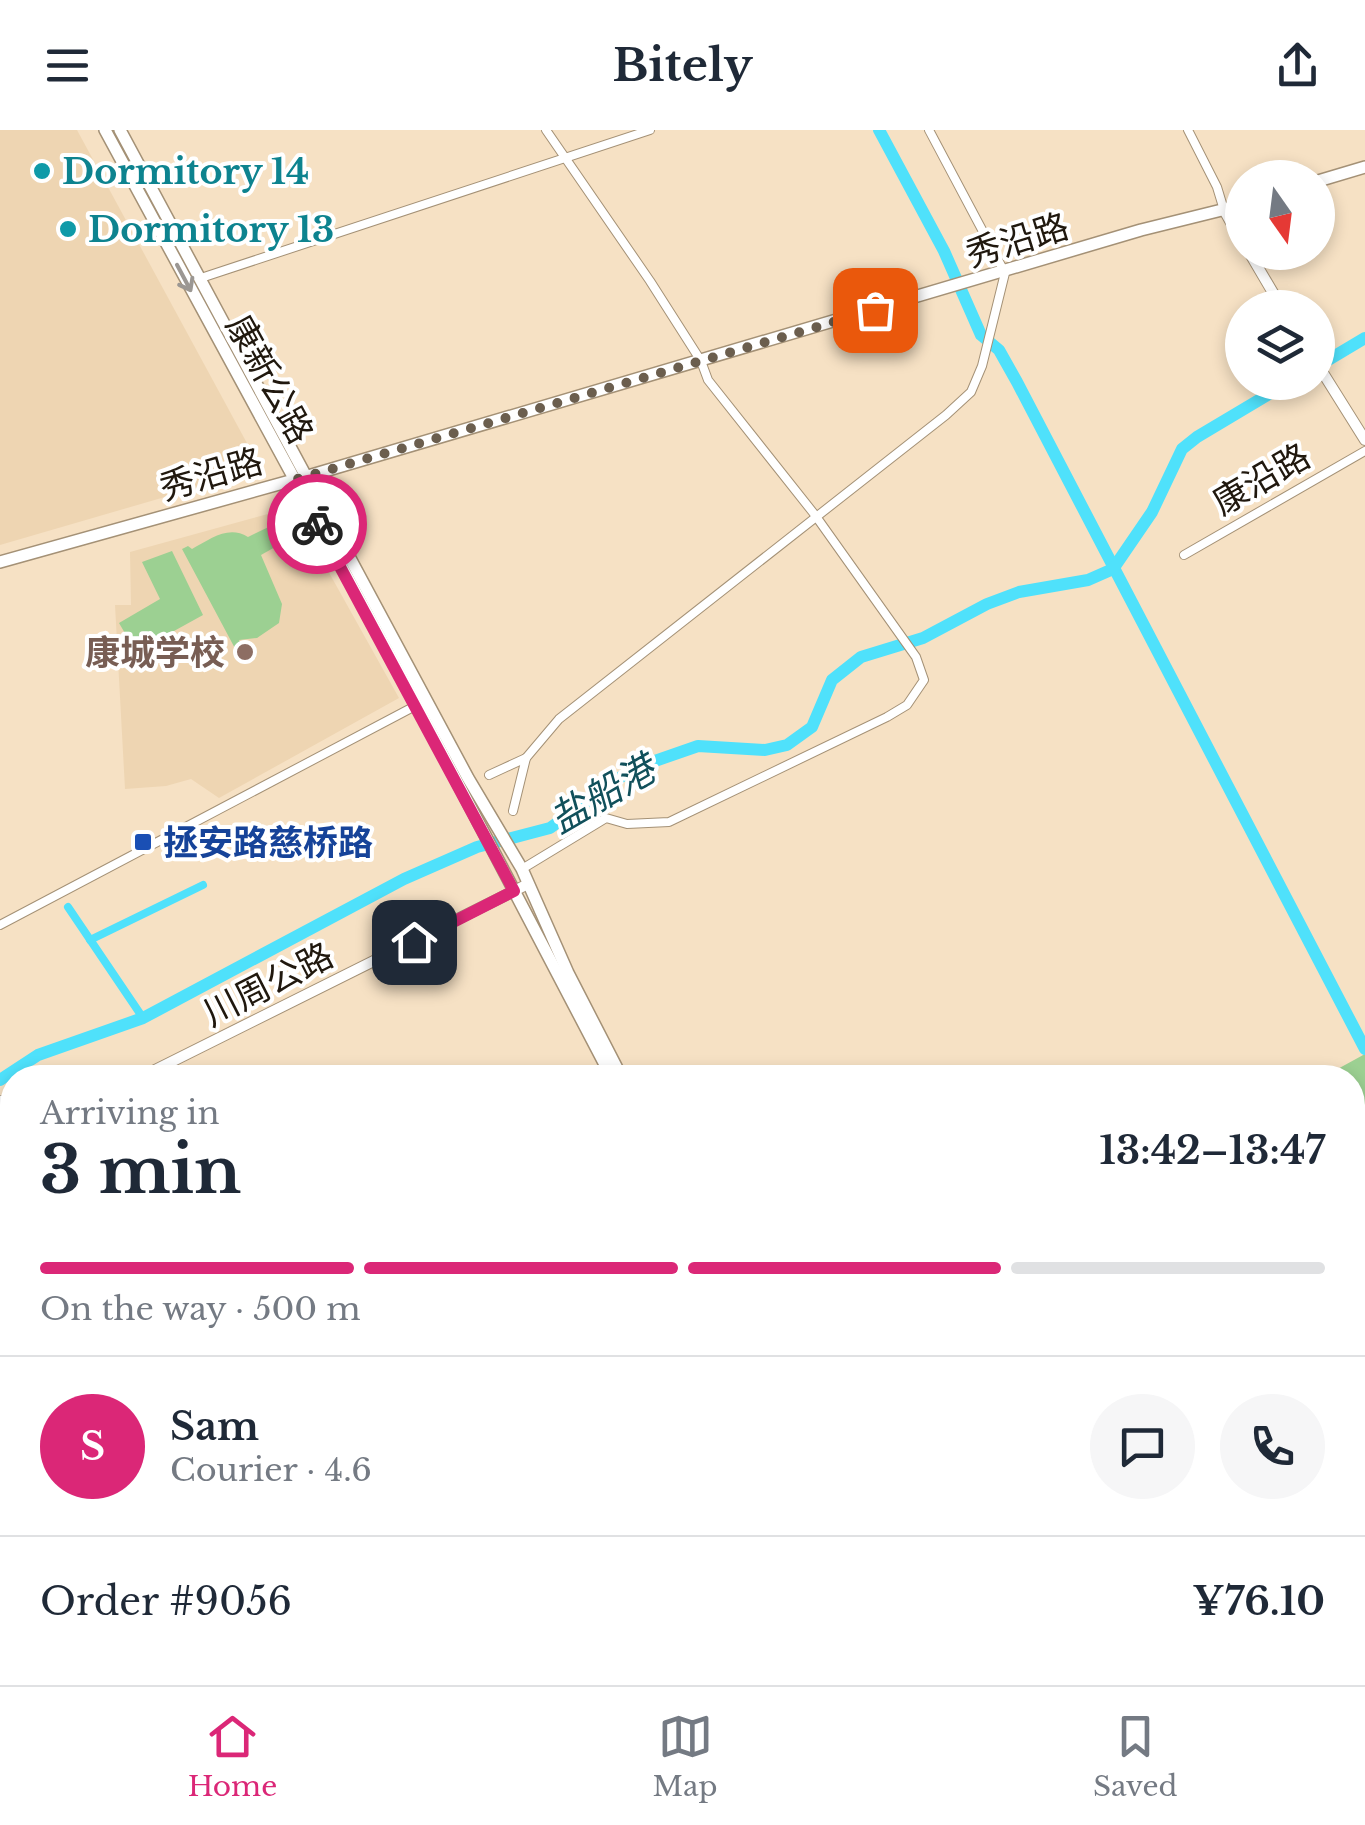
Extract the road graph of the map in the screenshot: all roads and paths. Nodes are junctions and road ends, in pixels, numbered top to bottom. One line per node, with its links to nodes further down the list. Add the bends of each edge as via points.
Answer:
1 (105, 130): 18 (main road, 康新公路, one-way to 18)
2 (120, 130): 12 (main road, 康新公路)
3 (546, 130): 7 (street)
4 (650, 130): 7 (street)
5 (929, 130): 11 (street)
6 (1188, 130): 10 (street)
7 (566, 159): 12 (street); 13 (street)
8 (1365, 166): 9 (main road)
9 (1335, 176)
10 (1224, 210): 11 (main road, 秀沿路)
11 (1005, 272): 13 (main road, 秀沿路); 19 (street, via 971,392)
12 (201, 278): 17 (main road, 康新公路)
13 (701, 361): 17 (main road, 秀沿路); 19 (street, via 708,380)
14 (1335, 392): 15 (street)
15 (1365, 440)
16 (1365, 452): 20 (street, 康沿路)
17 (308, 476): 18 (main road, 秀沿路); 26 (main road, 康新公路)
18 (294, 480): 21 (main road, 秀沿路); 22 (main road, 康新公路)
19 (816, 515): 23 (street, via 558,719); 26 (street, via 916,656 924,680 907,704 669,822 606,818)
20 (1184, 555)
21 (0, 562)
22 (417, 705): 28 (main road, 康新公路); 29 (street)
23 (526, 758): 24 (street); 25 (street)
24 (489, 775)
25 (513, 812)
26 (520, 866): 27 (main road, 康新公路)
27 (528, 884): 28 (street, 川周公路); 32 (main road, 康新公路)
28 (514, 891): 30 (street, 川周公路); 31 (main road, 康新公路)
29 (0, 925)
30 (165, 1065)
31 (605, 1065)
32 (615, 1065)

